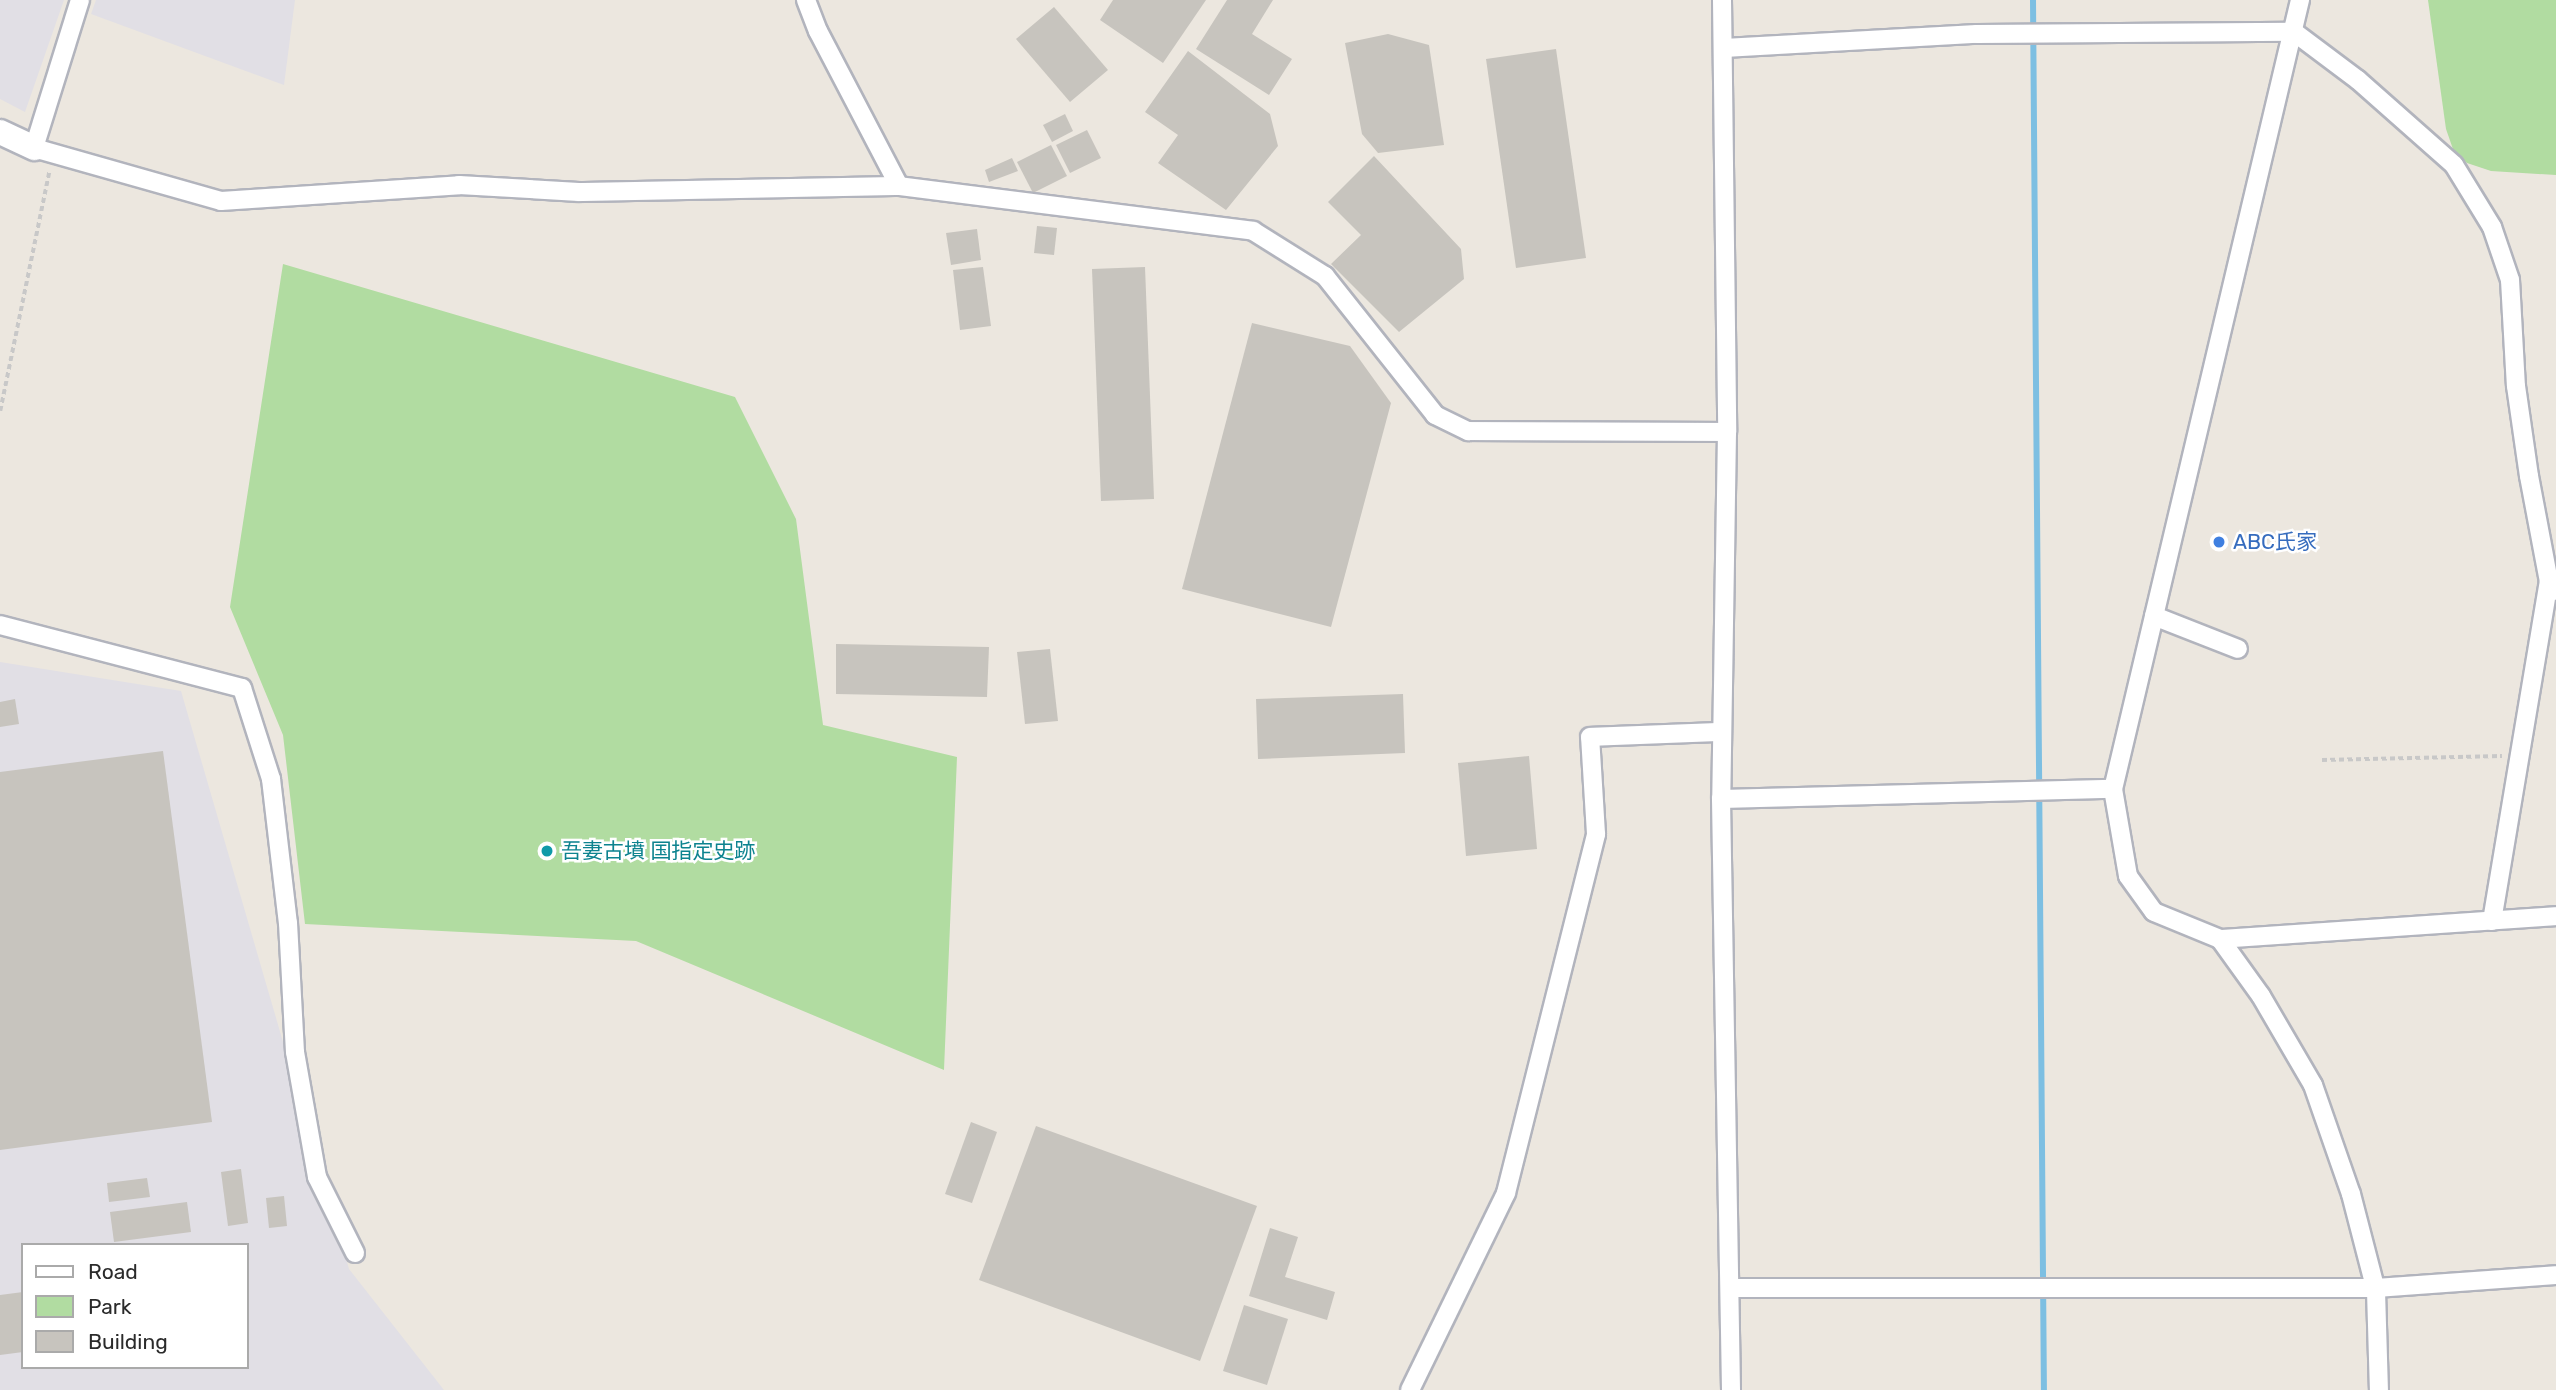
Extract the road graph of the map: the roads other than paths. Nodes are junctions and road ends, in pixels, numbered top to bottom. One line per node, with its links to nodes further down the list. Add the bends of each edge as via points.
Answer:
1 (80, 0): 8 (street)
2 (806, 0): 9 (street, via 817,31)
3 (1722, 0): 6 (street)
4 (2300, 0): 5 (street)
5 (2294, 32): 6 (street, via 1977,34); 11 (street, via 2358,80 2454,164 2492,227 2510,280 2516,386); 12 (street)
6 (1724, 48): 10 (street)
7 (0, 131): 8 (street)
8 (44, 150): 9 (street, via 220,201 459,185 579,192)
9 (899, 186): 10 (street, via 1253,231 1325,276 1435,415 1468,431)
10 (1727, 432): 15 (street)
11 (2552, 587): 19 (street)
12 (2154, 616): 14 (street); 16 (street)
13 (0, 625): 21 (street, via 242,688 271,779 288,923 295,1052 317,1177)
14 (2238, 649)
15 (1722, 732): 17 (street); 25 (street, via 1590,737 1596,834 1506,1193)
16 (2113, 789): 17 (street); 20 (street, via 2128,876 2154,912)
17 (1721, 799): 23 (street)
18 (2556, 916): 19 (street)
19 (2492, 920): 20 (street)
20 (2220, 939): 24 (street, via 2261,996 2313,1086 2351,1194)
21 (355, 1253)
22 (2556, 1275): 24 (street)
23 (1732, 1288): 24 (street); 26 (street)
24 (2376, 1288): 27 (street)
25 (1410, 1390)
26 (1731, 1390)
27 (2379, 1390)

